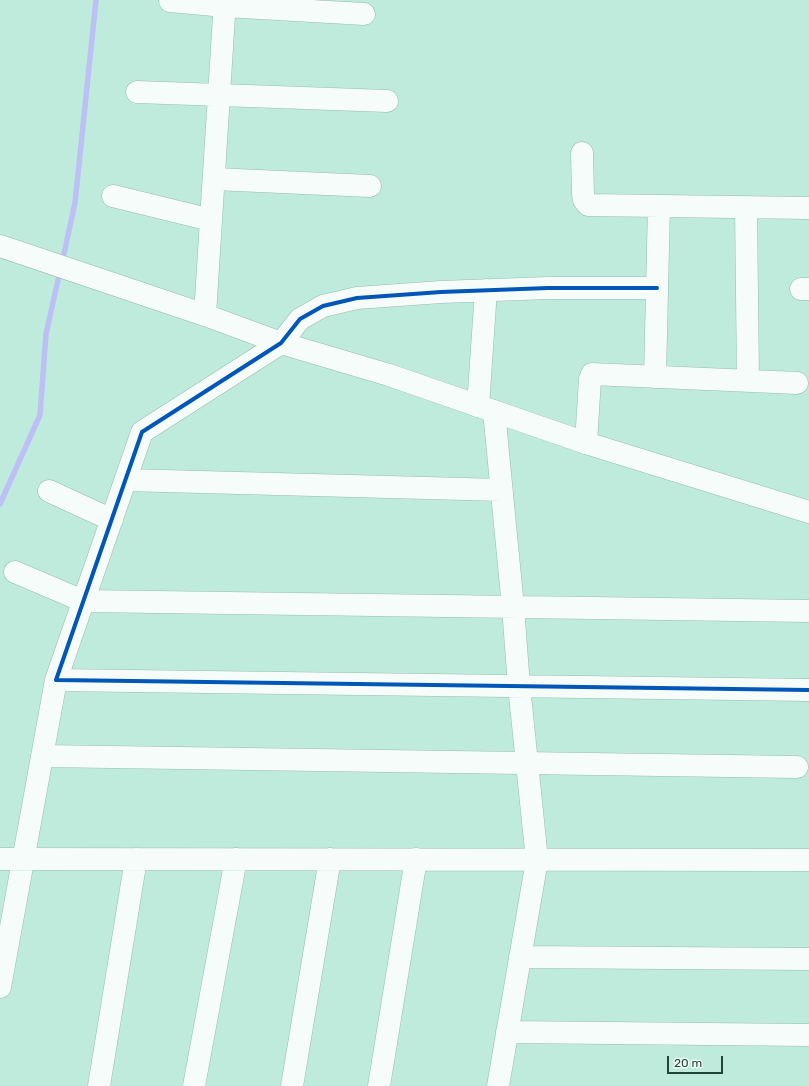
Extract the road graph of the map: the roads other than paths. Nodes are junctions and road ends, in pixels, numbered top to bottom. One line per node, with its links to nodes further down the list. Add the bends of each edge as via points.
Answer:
1 (170, 1): 2 (street)
2 (225, 3): 3 (street); 5 (street)
3 (364, 14)
4 (137, 92): 5 (street)
5 (219, 95): 6 (street); 8 (street)
6 (387, 101)
7 (582, 153): 11 (street, via 583,194 588,205)
8 (214, 179): 9 (street); 14 (street)
9 (370, 186)
10 (113, 196): 14 (street)
11 (659, 206): 12 (street); 16 (street)
12 (746, 208): 13 (street); 21 (street)
13 (809, 208)
14 (211, 220): 18 (street)
15 (0, 246): 18 (street)
16 (658, 288): 17 (street); 20 (street)
17 (486, 290): 19 (street, via 357,298 323,306 300,319); 23 (street)
18 (205, 315): 19 (street)
19 (281, 343): 23 (street, via 389,375); 25 (street, via 142,432)
20 (655, 377): 21 (street); 24 (street, via 592,374)
21 (748, 381): 22 (street)
22 (797, 383)
23 (486, 409): 24 (street); 26 (street)
24 (586, 443): 28 (street)
25 (126, 480): 26 (street); 29 (street)
26 (501, 490): 32 (street)
27 (49, 491): 29 (street)
28 (809, 512)
29 (112, 520): 31 (street)
30 (15, 572): 31 (street)
31 (83, 600): 32 (street); 34 (street)
32 (513, 607): 33 (street); 35 (street)
33 (809, 611)
34 (56, 680): 35 (street); 37 (street)
35 (519, 686): 36 (street); 38 (street)
36 (809, 690)
37 (42, 756): 38 (street); 41 (street)
38 (526, 763): 39 (street); 46 (street)
39 (798, 767)
40 (0, 859): 41 (street)
41 (23, 859): 42 (street); 50 (street)
42 (136, 859): 43 (street); 53 (street)
43 (236, 859): 44 (street); 54 (street)
44 (330, 859): 45 (street); 55 (street)
45 (416, 859): 46 (street); 56 (street)
46 (537, 860): 47 (street); 48 (street)
47 (809, 860)
48 (520, 957): 49 (street); 51 (street)
49 (809, 959)
50 (0, 987)
51 (507, 1032): 52 (street); 57 (street)
52 (809, 1035)
53 (99, 1086)
54 (194, 1086)
55 (292, 1086)
56 (379, 1086)
57 (498, 1086)

